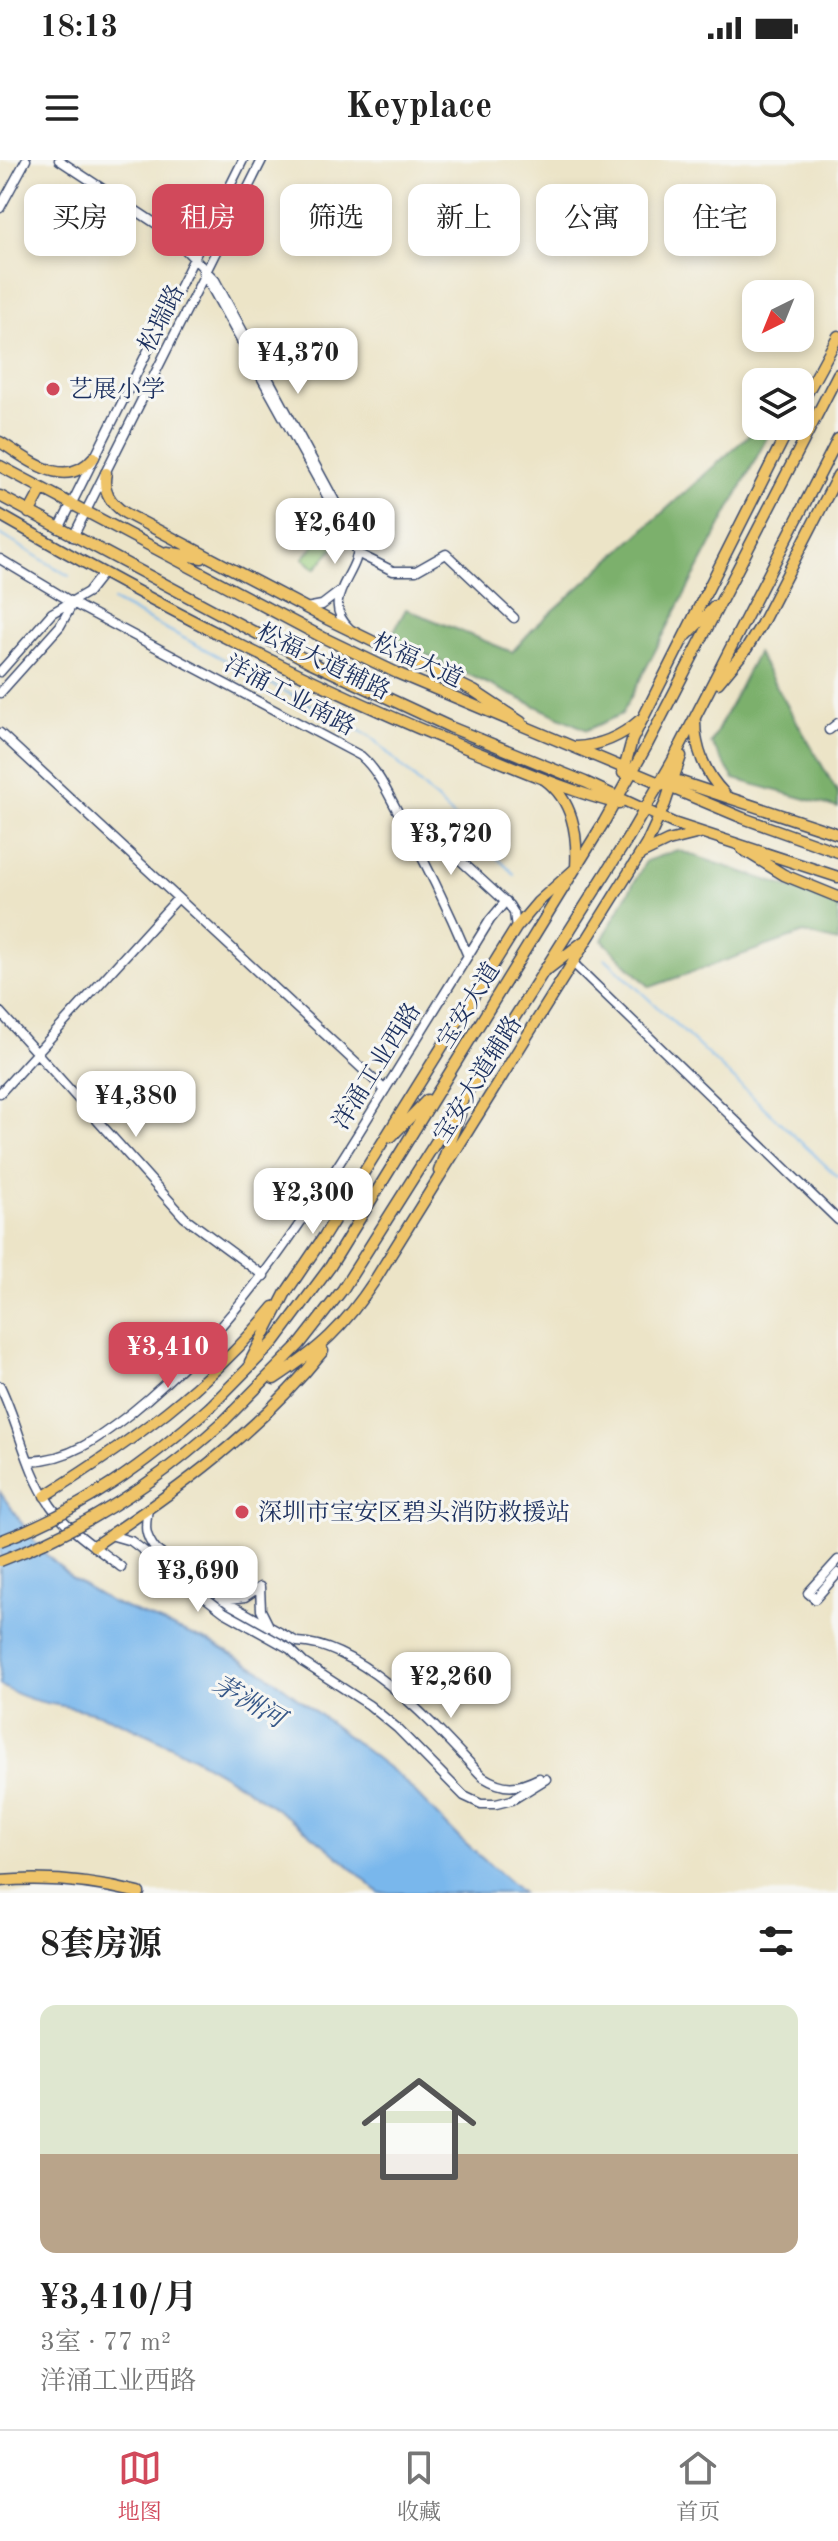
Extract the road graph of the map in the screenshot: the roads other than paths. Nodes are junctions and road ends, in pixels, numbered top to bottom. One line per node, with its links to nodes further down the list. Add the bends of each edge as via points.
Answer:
1 (26, 160): 5 (street)
2 (59, 160): 6 (street, via 167,231)
3 (243, 160): 6 (street, 松瑞路)
4 (262, 160): 7 (street, 松瑞路)
5 (0, 208)
6 (194, 258): 7 (street); 14 (street, 松瑞路)
7 (206, 273): 16 (street, 松瑞路); 27 (street)
8 (838, 336): 10 (main road)
9 (838, 374): 32 (main road)
10 (814, 380)
11 (838, 439): 40 (main road, 宝安大道)
12 (783, 440): 37 (main road)
13 (0, 442): 14 (main road, via 59,474 79,471)
14 (94, 457): 20 (street, 松瑞路)
15 (2, 466): 18 (main road, 松福大道)
16 (106, 473): 22 (street, 松瑞路); 29 (main road, 松福大道辅路, via 106,493 120,510)
17 (838, 475): 40 (main road, via 761,625)
18 (42, 489): 20 (main road, 松福大道); 21 (main road)
19 (0, 496): 21 (main road, 松福大道)
20 (71, 505): 22 (main road, 松福大道); 24 (street, 松瑞路)
21 (29, 513): 24 (main road, 松福大道)
22 (86, 513): 25 (street, 松瑞路); 26 (main road, 松福大道)
23 (0, 515): 30 (main road, 松福大道辅路)
24 (59, 529): 25 (main road, 松福大道)
25 (73, 537): 41 (main road, 松福大道)
26 (154, 549): 29 (main road); 46 (main road, 松福大道, via 385,668)
27 (359, 554): 31 (street); 35 (street, via 393,571 416,571 446,554)
28 (0, 559): 33 (street, 洋涌工业南路)
29 (216, 561): 34 (main road, 松福大道辅路)
30 (103, 573): 33 (street); 48 (main road, 松福大道辅路, via 313,680)
31 (340, 592): 34 (street, via 322,605); 36 (street, via 340,615)
32 (725, 596): 37 (main road); 50 (main road)
33 (73, 603): 38 (street, via 52,613); 39 (street, via 60,626); 56 (street, 洋涌工业南路, via 355,752 375,771)
34 (305, 608): 36 (main road, 松福大道辅路)
35 (514, 618)
36 (354, 632): 46 (main road, 松福大道辅路, via 474,691)
37 (680, 643): 42 (main road)
38 (0, 672)
39 (0, 693)
40 (706, 696): 43 (main road, 宝安大道)
41 (410, 709): 48 (main road); 54 (main road, 松福大道)
42 (646, 712): 49 (main road, via 617,736); 50 (main road, via 629,746)
43 (695, 718): 52 (main road, 宝安大道); 53 (main road, via 706,768)
44 (838, 723): 45 (street)
45 (829, 730)
46 (532, 731): 49 (main road, 松福大道)
47 (0, 733): 67 (street)
48 (453, 743): 51 (main road, 松福大道辅路)
49 (572, 747): 50 (main road, 松福大道)
50 (628, 770): 52 (main road, 松福大道); 54 (main road)
51 (544, 779): 54 (main road, 松福大道辅路); 64 (main road, via 570,811)
52 (667, 782): 53 (main road); 55 (main road, 宝安大道); 57 (main road, 宝安大道辅路); 62 (main road, 松福大道)
53 (729, 797): 58 (main road)
54 (616, 800): 55 (main road, 松福大道辅路); 64 (main road, 宝安大道)
55 (644, 810): 57 (main road); 74 (main road, 宝安大道)
56 (399, 815): 68 (street, via 435,837); 72 (street, 洋涌工业南路)
57 (660, 817): 59 (main road); 63 (main road, 宝安大道辅路)
58 (799, 822): 60 (main road); 62 (main road)
59 (703, 833): 61 (main road); 63 (main road, via 661,843)
60 (838, 834)
61 (730, 842): 65 (main road); 66 (main road, via 784,875)
62 (838, 849)
63 (639, 857): 71 (main road, 宝安大道辅路)
64 (576, 868): 69 (main road, 宝安大道辅路); 77 (main road, 宝安大道)
65 (838, 877)
66 (838, 897)
67 (178, 898): 76 (street); 79 (street)
68 (507, 903): 69 (street); 70 (street); 72 (street, 洋涌工业西路)
69 (534, 906): 70 (main road, 宝安大道辅路)
70 (516, 928): 81 (main road, 宝安大道辅路)
71 (591, 934): 73 (main road, 宝安大道辅路); 74 (main road)
72 (468, 956): 79 (street, 洋涌工业西路)
73 (573, 963): 82 (main road, 宝安大道辅路); 83 (street)
74 (538, 980): 78 (main road, 宝安大道)
75 (0, 1012): 76 (street)
76 (36, 1052): 80 (street); 84 (street, via 184,1217)
77 (449, 1074): 81 (main road); 87 (main road, 宝安大道, via 330,1267)
78 (472, 1085): 82 (main road); 89 (main road, 宝安大道, via 333,1303)
79 (385, 1090): 84 (street, 洋涌工业西路)
80 (0, 1093)
81 (373, 1157): 85 (main road, 宝安大道辅路)
82 (427, 1198): 86 (main road, 宝安大道辅路)
83 (838, 1220)
84 (264, 1276): 90 (street, 洋涌工业西路, via 196,1355 121,1420 70,1454)
85 (292, 1283): 87 (main road, 宝安大道辅路); 91 (main road, via 186,1397 129,1443)
86 (341, 1328): 89 (main road, 宝安大道辅路); 92 (main road, via 264,1416)
87 (239, 1379): 94 (main road, 宝安大道, bridge, via 159,1451 105,1490)
88 (0, 1386): 90 (street)
89 (243, 1402): 97 (main road, 宝安大道, bridge, via 183,1456 101,1513 50,1542)
90 (29, 1461): 91 (street)
91 (45, 1496): 95 (street)
92 (148, 1509): 93 (main road); 100 (street, via 146,1534 156,1550)
93 (110, 1535): 95 (main road); 101 (street, via 131,1541 224,1612 290,1649 369,1705 464,1796 496,1804 512,1800 545,1777 522,1786 496,1785 396,1690 329,1649 297,1642)
94 (0, 1541)
95 (94, 1546): 98 (street)
96 (838, 1560): 99 (street, via 811,1596)
97 (0, 1561)
98 (121, 1567)
99 (838, 1573)
100 (223, 1600): 101 (street); 101 (street, via 245,1597 260,1587 261,1610)
101 (269, 1627)
102 (0, 1881): 103 (main road, via 90,1884)
103 (139, 1893)

